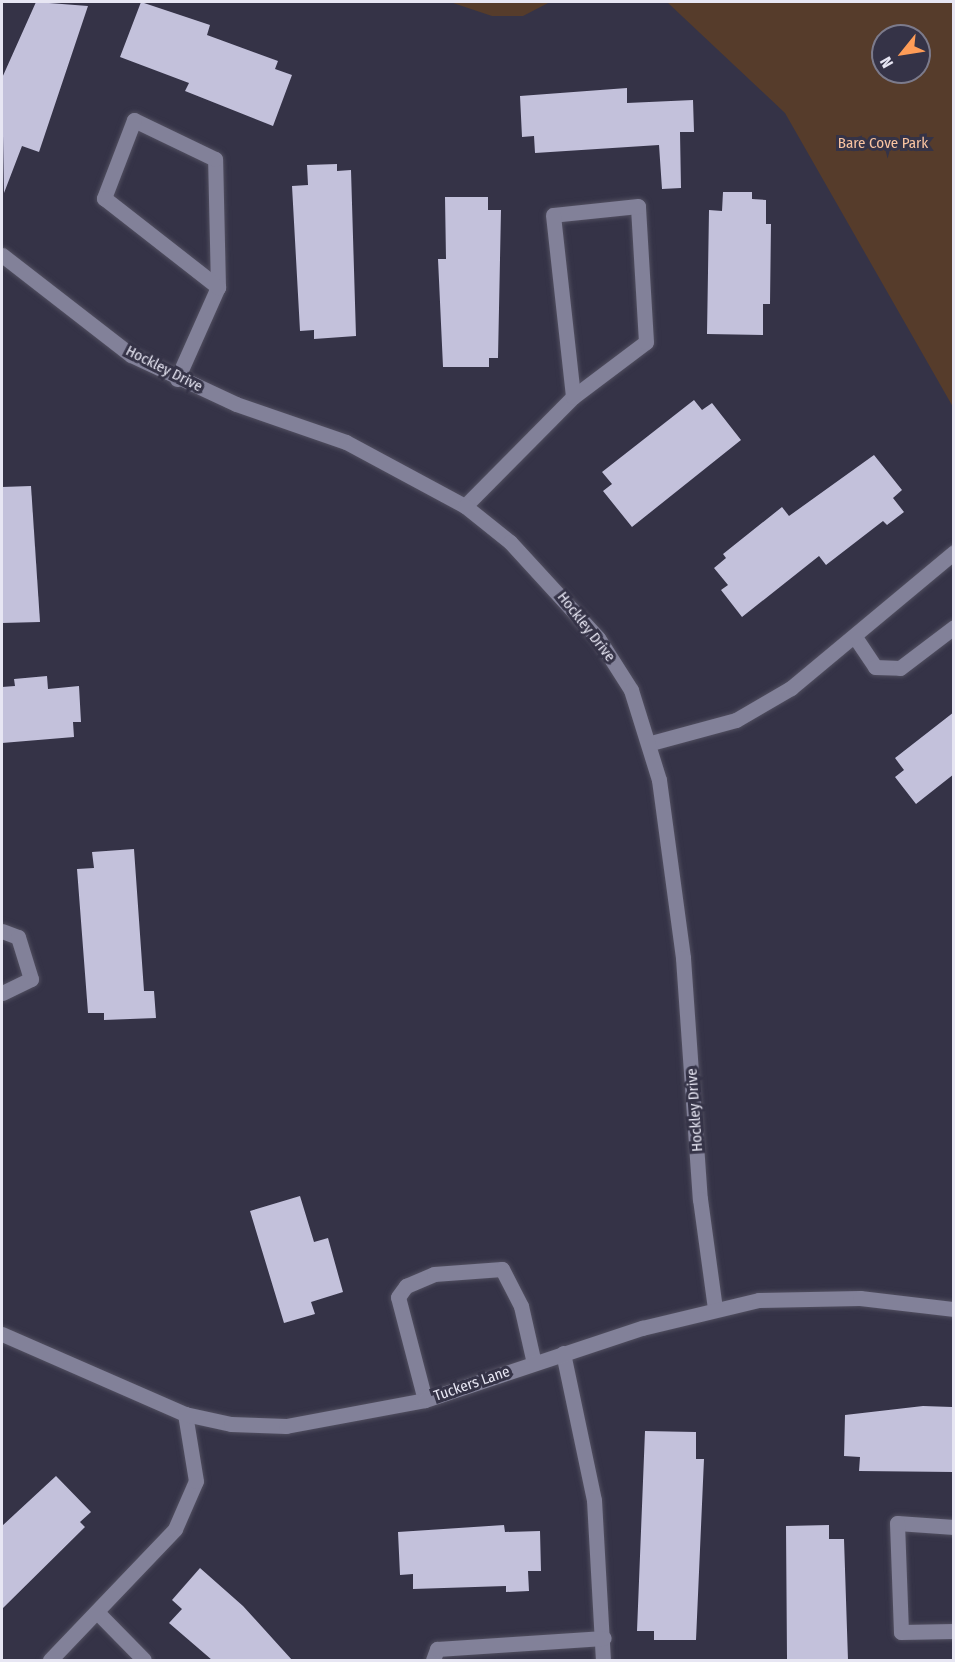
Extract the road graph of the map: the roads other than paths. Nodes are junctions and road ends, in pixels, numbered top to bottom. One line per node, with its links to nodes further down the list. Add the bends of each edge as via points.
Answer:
1 (2, 255): 3 (street, Hockley Drive, via 130,355)
2 (218, 287): 2 (street, via 215,159 134,120 104,198); 3 (street)
3 (177, 379): 5 (street, Hockley Drive, via 346,442)
4 (573, 397): 4 (street, via 553,215 638,207 646,342); 5 (street)
5 (465, 506): 9 (street, Hockley Drive, via 510,542 598,638 632,690)
6 (954, 552): 8 (street)
7 (954, 627): 8 (street, via 900,668 875,667)
8 (855, 637): 9 (street, via 791,688 736,720)
9 (651, 743): 12 (street, Hockley Drive, via 683,958 700,1198)
10 (2, 931): 11 (street, via 18,937 31,979)
11 (2, 993)
12 (715, 1308): 13 (street, Tuckers Lane, via 823,1297); 15 (street, Tuckers Lane)
13 (954, 1309)
14 (2, 1334): 18 (street, Tuckers Lane)
15 (563, 1353): 16 (street, Tuckers Lane); 22 (street, via 594,1500)
16 (534, 1363): 17 (street, Tuckers Lane); 17 (street, via 521,1306 502,1269 435,1274 406,1286 398,1297)
17 (425, 1400): 18 (street, Tuckers Lane, via 286,1426 231,1424)
18 (185, 1414): 20 (street, via 196,1481 175,1529)
19 (954, 1527): 21 (street, via 897,1523 901,1632)
20 (97, 1612): 23 (street); 24 (street)
21 (954, 1631)
22 (604, 1638): 25 (street, via 437,1649); 26 (street)
23 (50, 1660)
24 (144, 1660)
25 (433, 1660)
26 (603, 1660)

